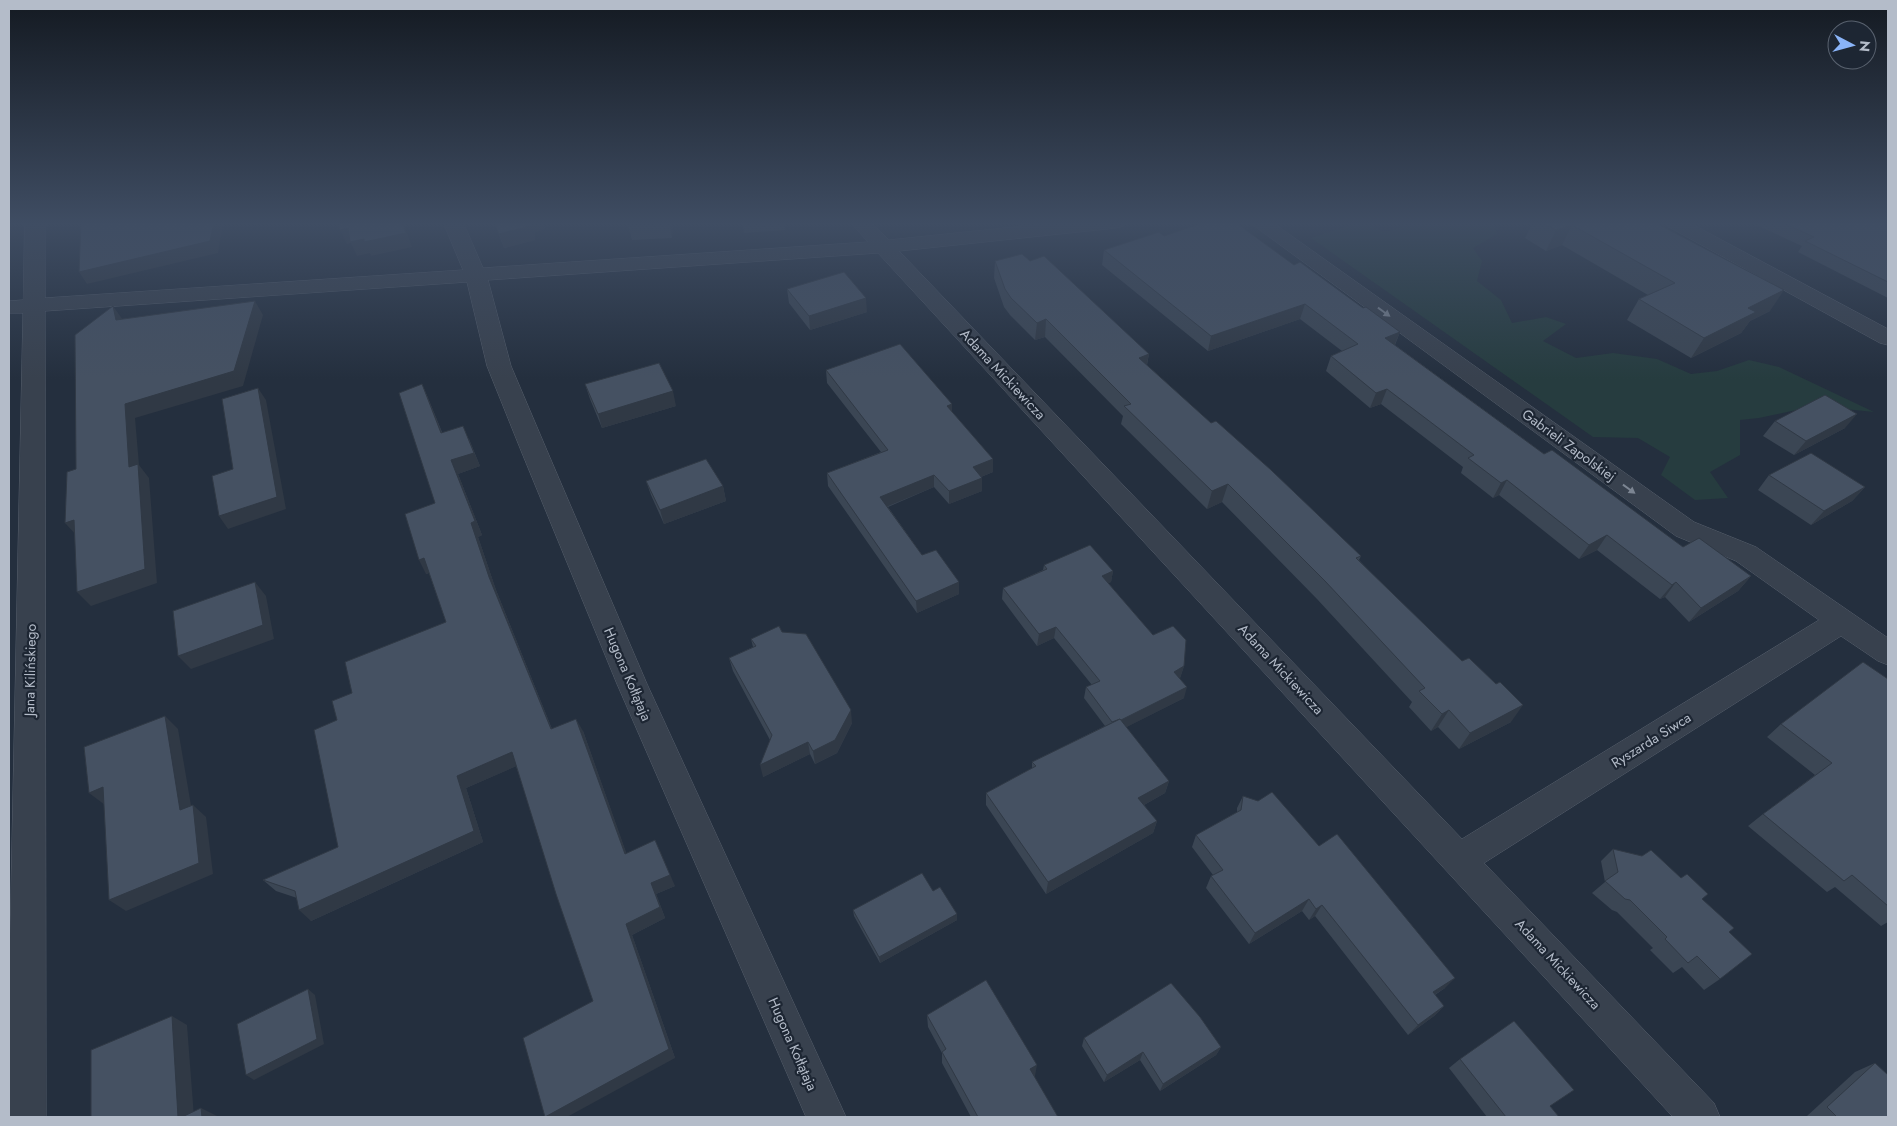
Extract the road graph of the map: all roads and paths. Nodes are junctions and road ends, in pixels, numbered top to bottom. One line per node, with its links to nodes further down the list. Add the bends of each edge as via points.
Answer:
1 (26, 275): 7 (street, Jana Kilińskiego)
2 (496, 275): 6 (street)
3 (909, 275): 11 (street, Adama Mickiewicza)
4 (1332, 275): 9 (street, Gabrieli Zapolskiej, one-way to 9, via 1685,529 1746,554)
5 (1771, 275): 8 (street)
6 (476, 276): 7 (street); 13 (street, Hugona Kołłątaja, via 498,366 632,684)
7 (21, 306): 12 (street, Jana Kilińskiego)
8 (1888, 338)
9 (1841, 620): 10 (street, Gabrieli Zapolskiej); 11 (street, Ryszarda Siwca)
10 (1888, 653)
11 (1460, 859): 14 (street, Adama Mickiewicza)
12 (26, 1117)
13 (826, 1117)
14 (1700, 1117)

